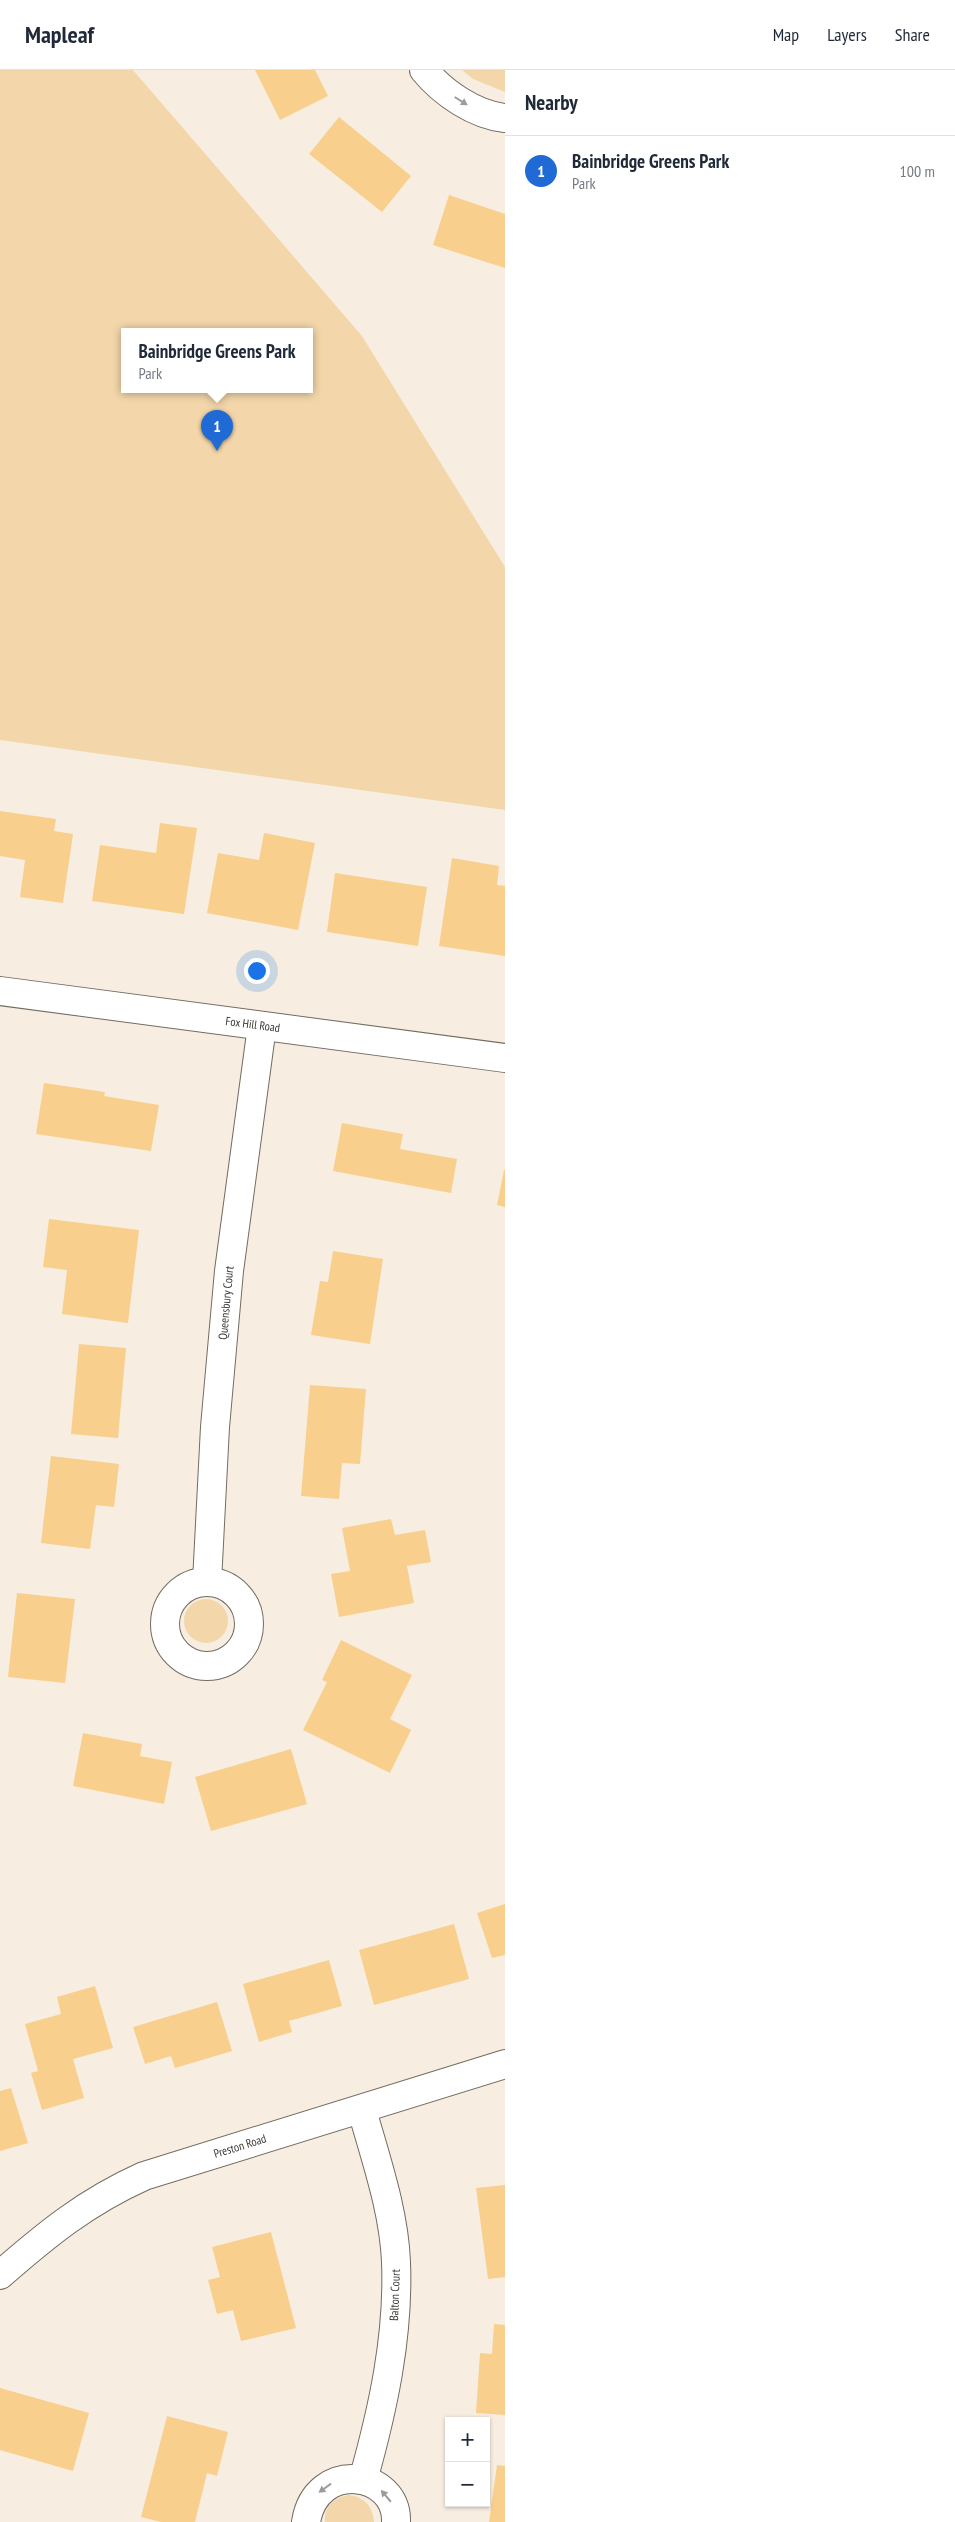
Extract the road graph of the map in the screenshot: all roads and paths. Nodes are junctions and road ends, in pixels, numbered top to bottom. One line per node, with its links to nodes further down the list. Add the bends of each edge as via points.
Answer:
1 (424, 70): 2 (street, one-way to 2, via 434,82 464,104)
2 (505, 118)
3 (0, 991): 4 (street, Fox Hill Road)
4 (262, 1026): 5 (street, Fox Hill Road); 6 (street, Queensbury Court, via 229,1271)
5 (505, 1058)
6 (207, 1582)
7 (505, 2064): 8 (street, Preston Road)
8 (362, 2110): 9 (street, Preston Road, via 135,2180 108,2192 51,2231); 10 (street, Balton Court, via 388,2204 396,2261 396,2314 388,2374)
9 (0, 2275)
10 (363, 2480): 11 (street, one-way to 11, via 344,2479 324,2488 308,2510); 12 (street, one-way to 10, via 392,2504 385,2493)
11 (306, 2522)
12 (396, 2522)

